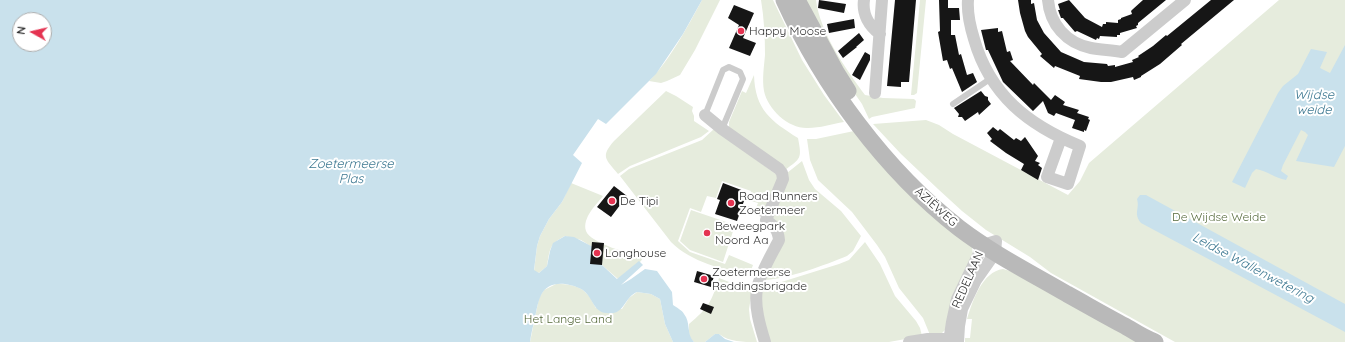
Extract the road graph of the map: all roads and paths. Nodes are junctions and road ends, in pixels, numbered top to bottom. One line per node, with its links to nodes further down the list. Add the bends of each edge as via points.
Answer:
1 (784, 0): 12 (street, AZIËWEG, via 825,77)
2 (797, 0): 12 (street, AZIËWEG)
3 (864, 0): 8 (street, via 863,7 867,20)
4 (882, 0): 8 (street)
5 (968, 0): 9 (street, via 969,22 978,55)
6 (1048, 0): 7 (street, via 1052,18 1069,39 1091,48 1122,52)
7 (1185, 0)
8 (880, 34): 10 (street)
9 (990, 79): 11 (lane); 15 (street, via 1032,122)
10 (875, 93)
11 (954, 104)
12 (851, 105): 18 (street, AZIËWEG, via 886,150 899,172 959,228)
13 (705, 115): 14 (street); 14 (lane, via 723,70 729,67 740,72 743,78)
14 (722, 129): 17 (street, via 782,173 783,179)
15 (1061, 138)
16 (745, 208): 17 (lane)
17 (768, 216): 20 (street, via 766,220 775,226 779,240 756,291)
18 (992, 246): 19 (street, REDELAAN, via 958,299); 22 (street, AZIËWEG); 23 (street, AZIËWEG, via 1021,257)
19 (953, 341): 21 (street, via 928,339)
20 (765, 342)
21 (909, 342)
22 (1155, 342)
23 (1164, 342)

